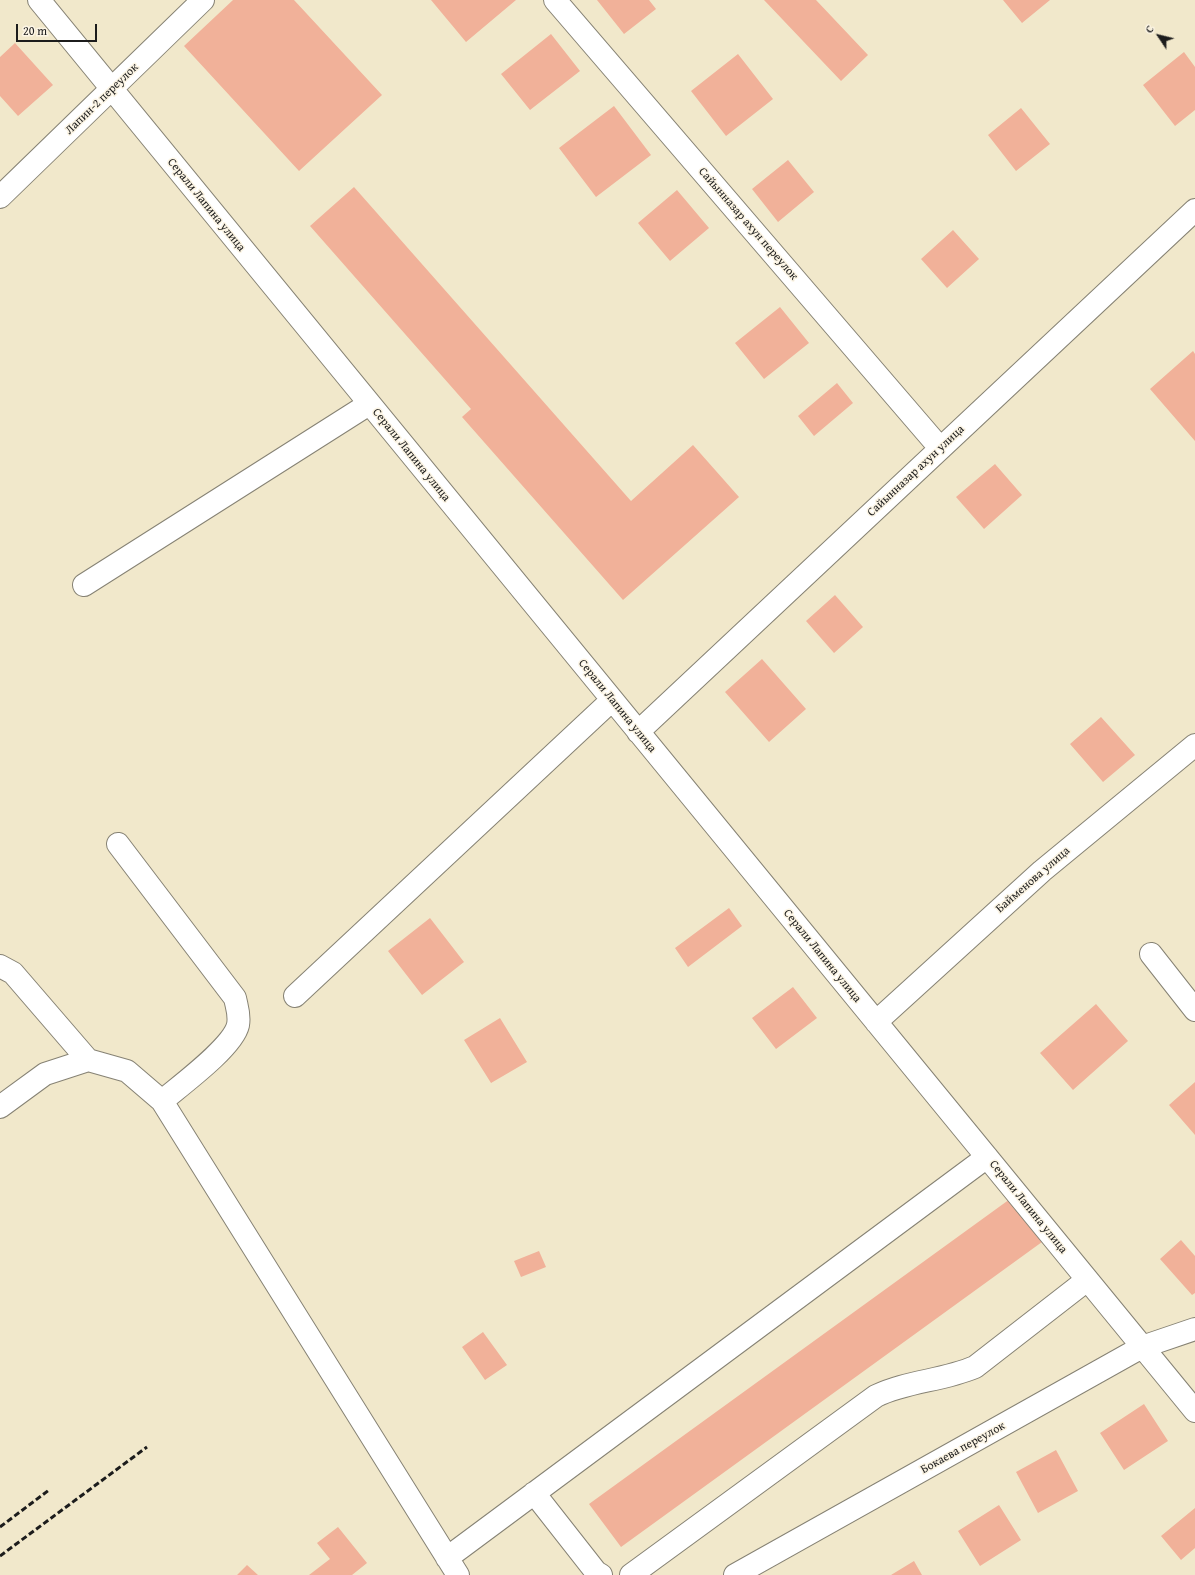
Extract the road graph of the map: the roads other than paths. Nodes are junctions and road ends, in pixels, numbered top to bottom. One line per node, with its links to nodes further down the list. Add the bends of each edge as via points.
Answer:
1 (39, 0): 4 (street, Серали Лапина улица)
2 (203, 0): 4 (street, Лапин-2 переулок)
3 (555, 0): 8 (street, Сайынназар ахун переулок)
4 (112, 90): 5 (street, Лапин-2 переулок); 7 (street, Серали Лапина улица)
5 (0, 196)
6 (1195, 210): 8 (street, Сайынназар ахун улица)
7 (369, 404): 9 (street); 10 (street, Серали Лапина улица)
8 (940, 448): 11 (street, Сайынназар ахун улица)
9 (84, 585)
10 (612, 700): 11 (street, Серали Лапина улица); 16 (street)
11 (638, 732): 18 (street, Серали Лапина улица)
12 (1195, 745): 18 (street, Байменова улица, via 1042,871)
13 (118, 844): 20 (street, via 234,998 239,1014 237,1027 229,1043)
14 (1151, 954): 17 (street)
15 (0, 966): 19 (street, via 14,973)
16 (295, 996)
17 (1195, 1010)
18 (876, 1022): 22 (street, Серали Лапина улица)
19 (88, 1060): 20 (street, via 127,1071); 21 (street, via 45,1074)
20 (162, 1101): 28 (street)
21 (0, 1107)
22 (987, 1158): 23 (street, Серали Лапина улица); 27 (street)
23 (1088, 1280): 25 (street, Серали Лапина улица); 30 (street, via 974,1367 956,1376 894,1388 876,1396)
24 (1195, 1329): 25 (street, Бокаева переулок)
25 (1142, 1347): 26 (street, Серали Лапина улица); 31 (street, Бокаева переулок)
26 (1195, 1411)
27 (534, 1493): 28 (street); 29 (street)
28 (452, 1566)
29 (601, 1575)
30 (631, 1575)
31 (735, 1575)

